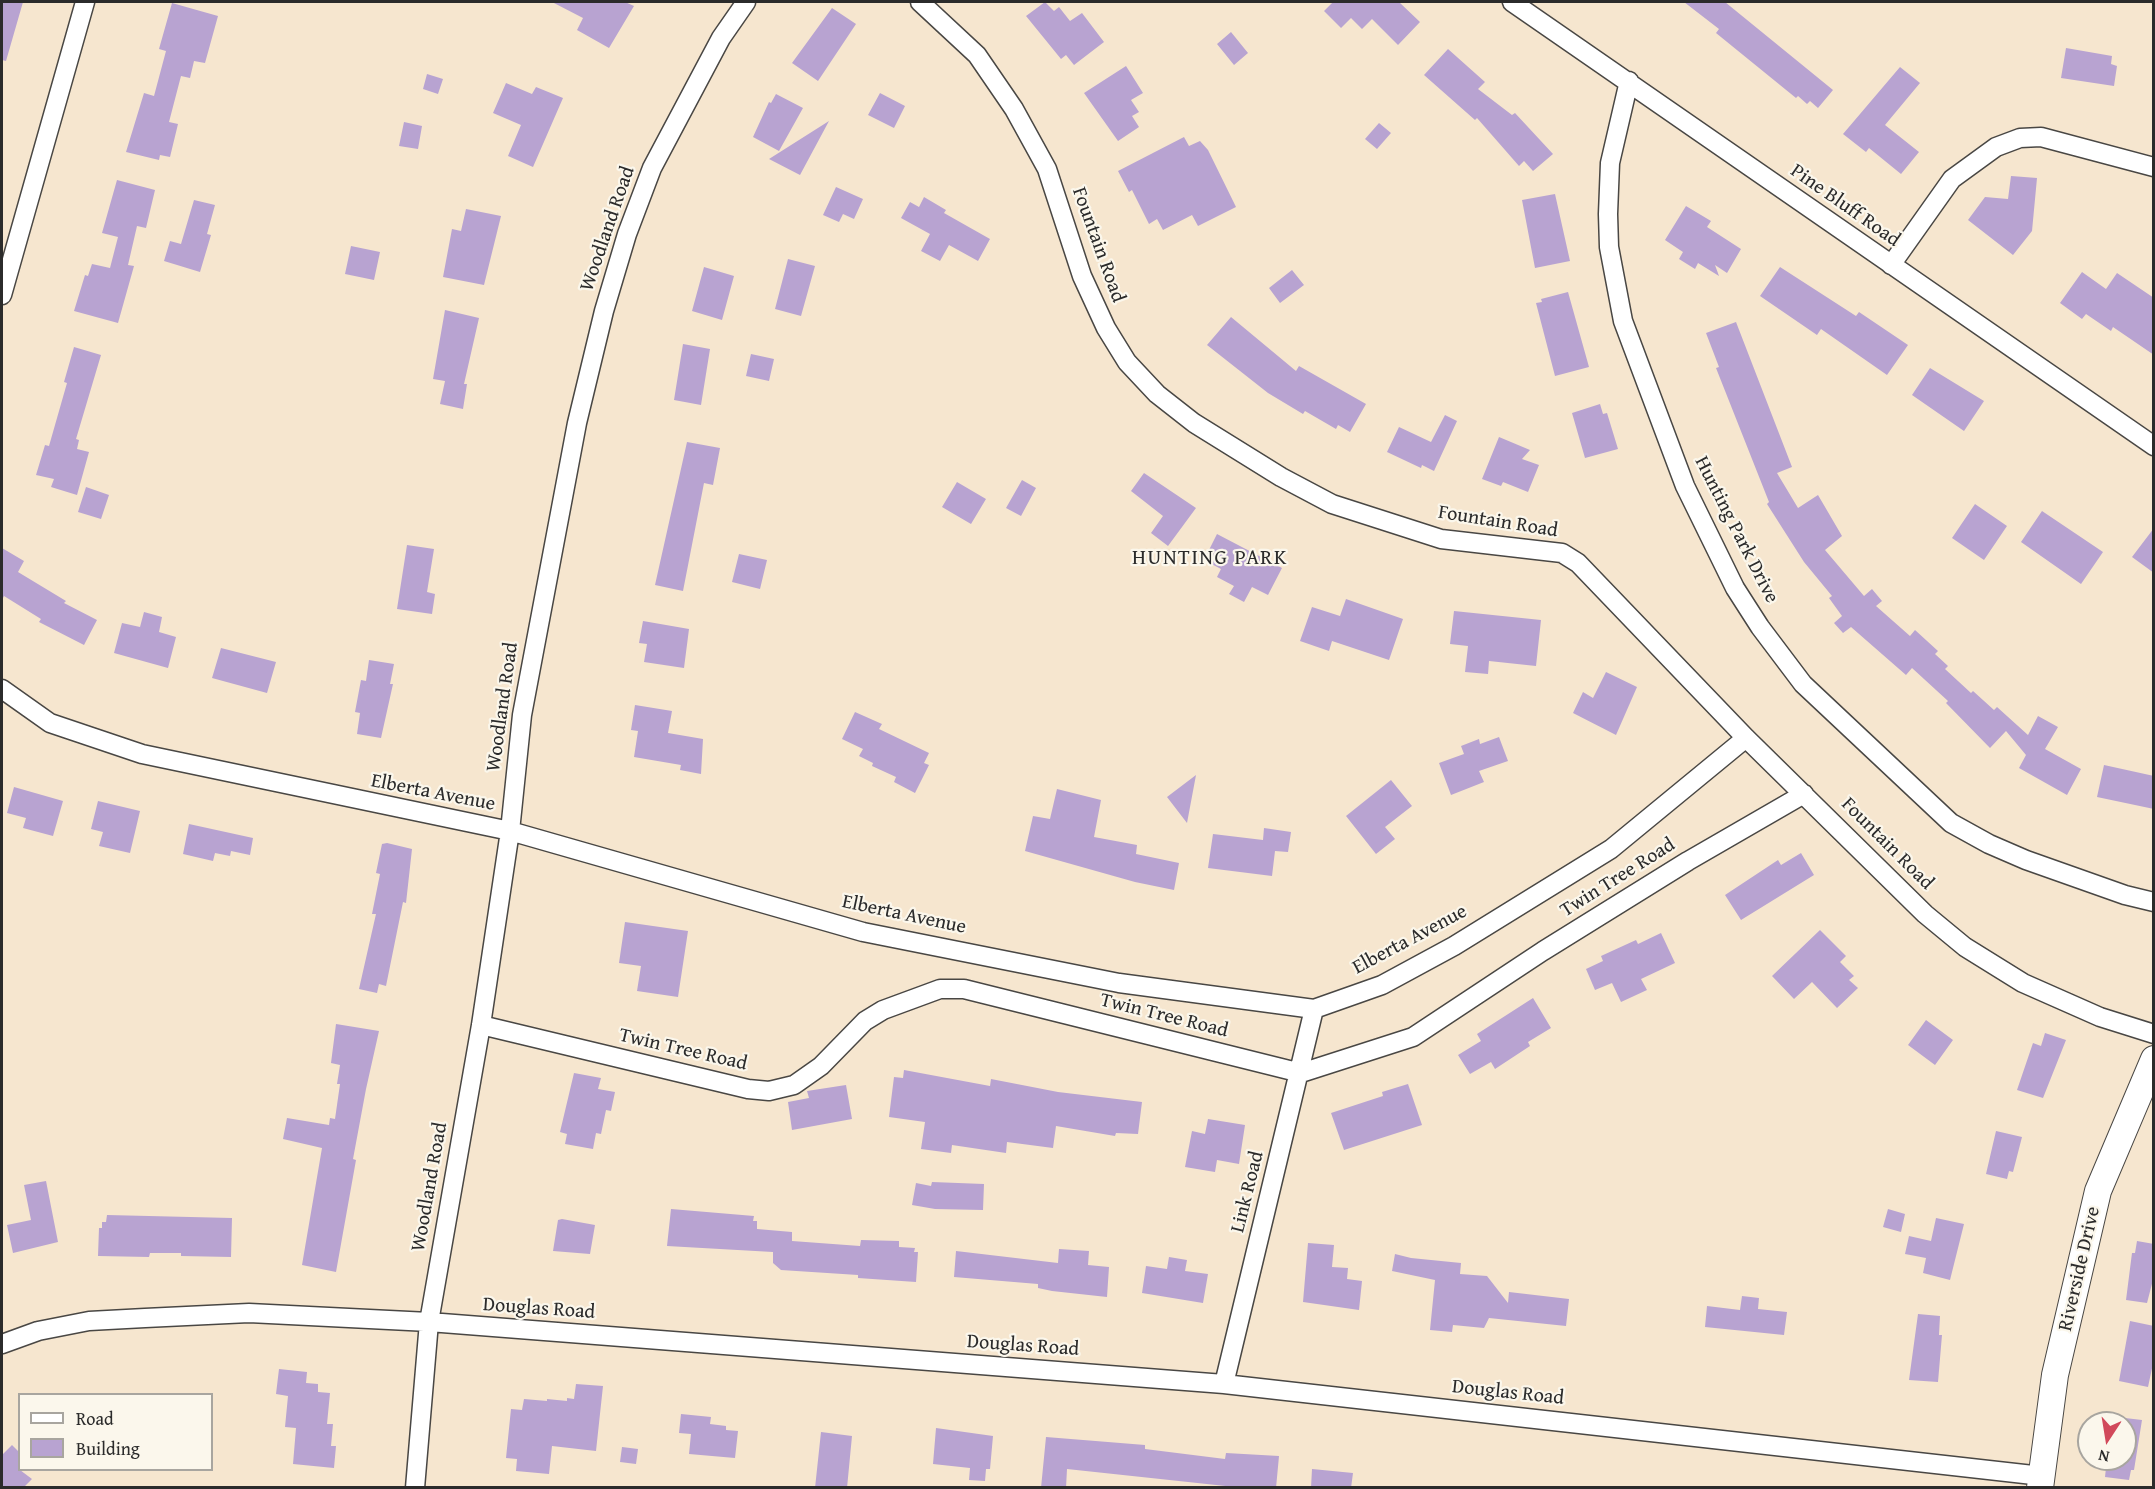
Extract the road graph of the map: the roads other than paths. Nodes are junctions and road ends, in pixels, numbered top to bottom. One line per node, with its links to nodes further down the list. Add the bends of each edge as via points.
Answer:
1 (85, 2): 8 (street)
2 (746, 2): 13 (street, Woodland Road, via 721,38 652,168 604,311 546,577 522,716)
3 (920, 2): 11 (street, Fountain Road, via 977,55 1014,109 1047,169 1082,276 1106,328 1127,362 1157,394 1194,423 1332,504 1441,539 1562,554 1586,571)
4 (1512, 2): 5 (street, Pine Bluff Road)
5 (1629, 81): 7 (street, Pine Bluff Road); 14 (street, Hunting Park Drive, via 1610,163 1608,214 1609,247 1623,321 1685,486 1760,627 1803,684 1951,823 2026,860)
6 (2154, 167): 7 (street, via 2041,137 2020,138 1996,147 1952,179)
7 (1891, 265): 9 (street, Pine Bluff Road)
8 (2, 295)
9 (2154, 446)
10 (2, 689): 13 (street, Elberta Avenue, via 50,723 142,754)
11 (1746, 738): 12 (street, Fountain Road); 15 (street, Elberta Avenue, via 1611,849 1454,946 1382,985)
12 (1804, 794): 17 (street, Fountain Road, via 1924,914 1965,947 2023,983 2100,1017); 19 (street, Twin Tree Road, via 1552,945 1413,1037)
13 (510, 831): 15 (street, Elberta Avenue, via 863,932 1119,983); 16 (street, Woodland Road)
14 (2154, 902)
15 (1314, 1009): 19 (street, Link Road)
16 (481, 1025): 19 (street, Twin Tree Road, via 769,1091 794,1085 821,1066 866,1021 883,1010 940,989 964,989); 20 (street, Woodland Road)
17 (2154, 1034)
18 (2154, 1059): 23 (street, Riverside Drive, via 2098,1191 2055,1375)
19 (1301, 1072): 22 (street, Link Road)
20 (429, 1323): 21 (street, Douglas Road, via 249,1313 145,1318 38,1331); 22 (street, Douglas Road); 24 (street, Woodland Road)
21 (2, 1344)
22 (1224, 1384): 23 (street, Douglas Road)
23 (2041, 1482)
24 (415, 1488)

